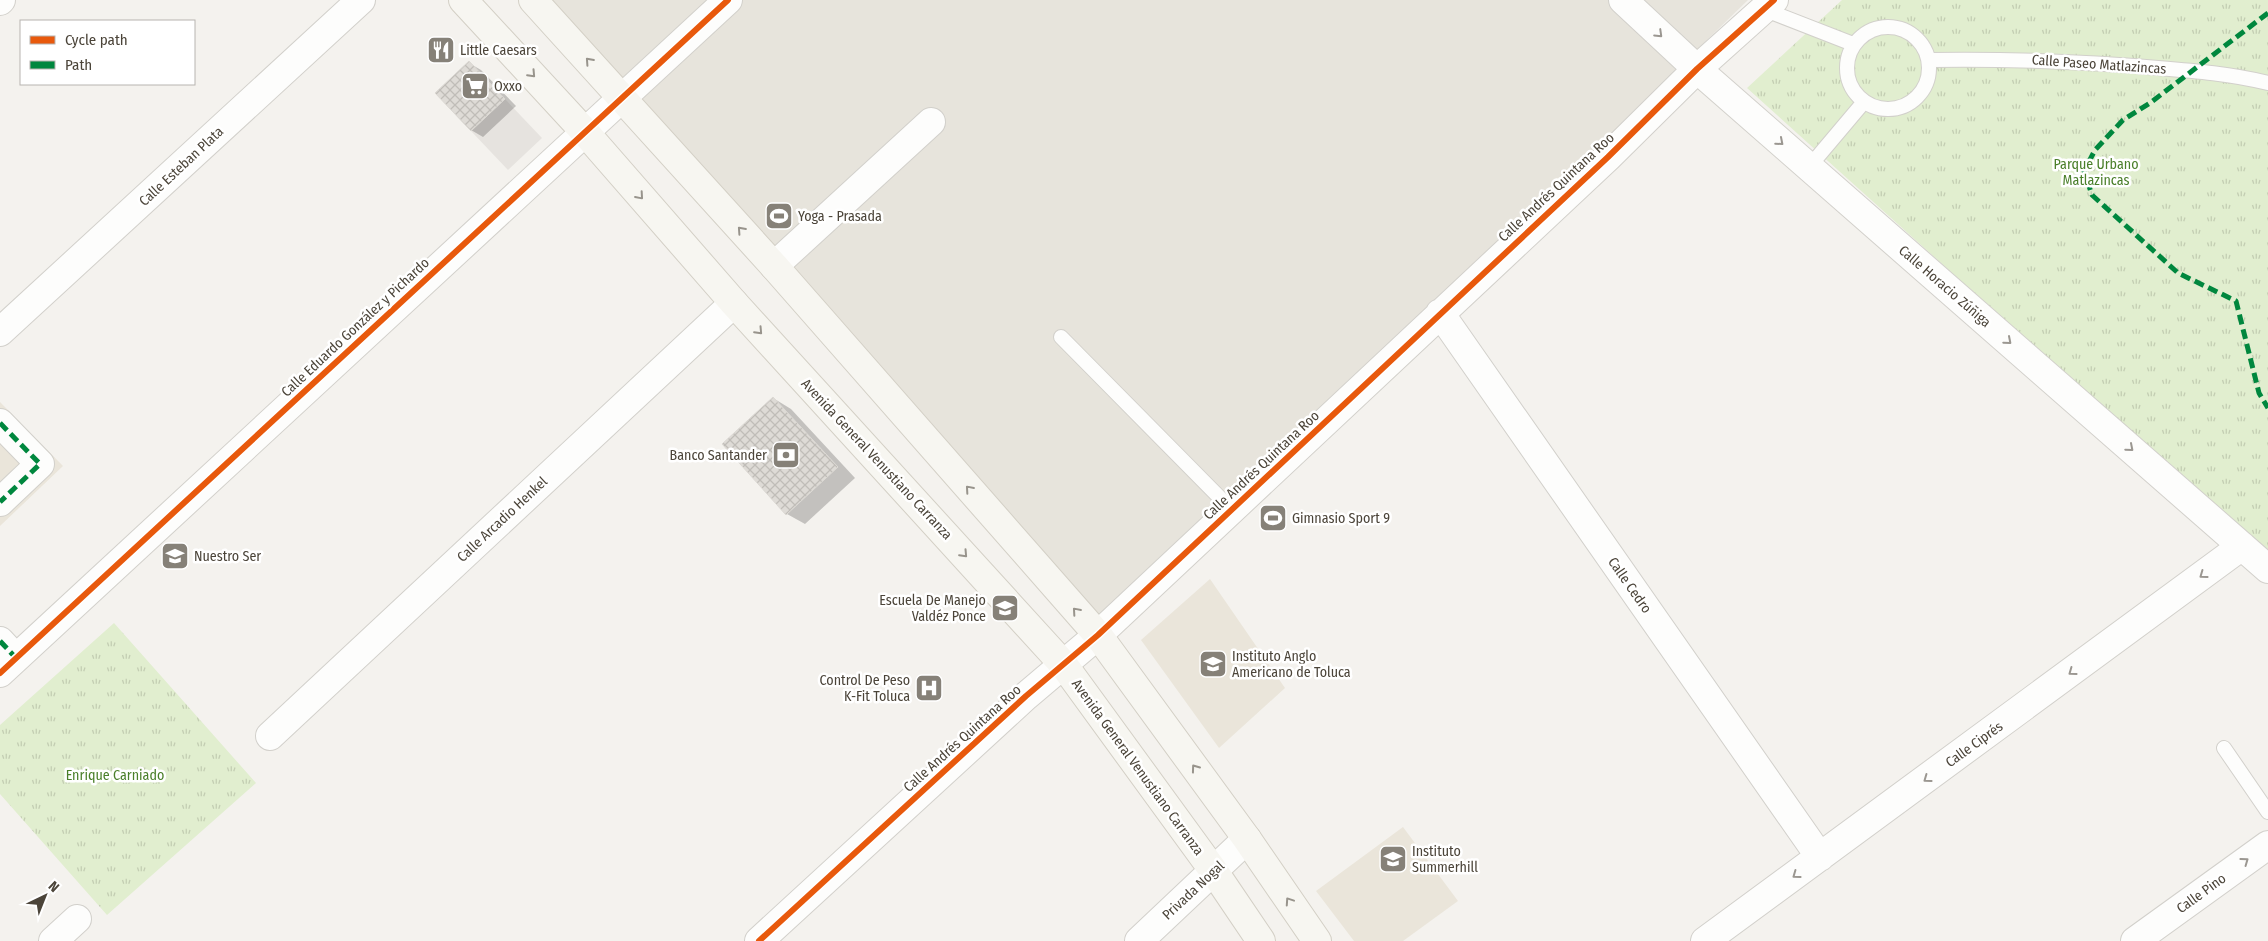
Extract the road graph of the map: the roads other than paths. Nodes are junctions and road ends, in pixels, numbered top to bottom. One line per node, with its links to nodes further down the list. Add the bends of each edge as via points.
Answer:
1 (361, 0): 19 (street, Calle Esteban Plata)
2 (463, 0): 14 (main road, Avenida General Venustiano Carranza, one-way to 14)
3 (533, 0): 11 (main road, one-way to 3)
4 (728, 0): 11 (street, Calle Eduardo González y Pichardo)
5 (1623, 0): 9 (street, Calle Horacio Zúñiga, one-way to 9)
6 (1768, 5): 7 (lane); 9 (street, Calle Andrés Quintana Roo)
7 (1853, 44): 8 (lane, via 1867,32 1881,27 1897,28 1912,35 1922,45); 12 (lane, via 1847,57 1846,74 1852,90)
8 (1929, 60): 10 (lane, Calle Paseo Matlazincas, via 2034,59 2108,63 2238,76); 12 (lane, via 1929,77 1911,104 1895,110 1878,109)
9 (1696, 69): 15 (street, Calle Horacio Zúñiga, one-way to 15); 18 (street, Calle Andrés Quintana Roo, via 1608,157)
10 (2268, 83)
11 (622, 97): 14 (street, Calle Eduardo González y Pichardo); 16 (main road, one-way to 11)
12 (1863, 102): 15 (lane)
13 (931, 122): 16 (street)
14 (584, 131): 17 (main road, Avenida General Venustiano Carranza, one-way to 17); 27 (street, Calle Eduardo González y Pichardo)
15 (1808, 167): 24 (street, Calle Horacio Zúñiga, one-way to 24)
16 (774, 266): 26 (main road, one-way to 16)
17 (734, 303): 28 (main road, Avenida General Venustiano Carranza, one-way to 28); 29 (street, Calle Arcadio Henkel)
18 (1440, 313): 23 (street, Calle Andrés Quintana Roo); 34 (street, Calle Cedro)
19 (0, 332)
20 (1061, 337): 23 (lane)
21 (0, 423): 22 (street, via 40,464)
22 (0, 502)
23 (1231, 510): 26 (street, Calle Andrés Quintana Roo)
24 (2242, 546): 25 (street, Calle Horacio Zúñiga); 34 (street, Calle Ciprés, one-way to 34)
25 (2268, 570)
26 (1098, 635): 28 (street, Calle Andrés Quintana Roo); 32 (main road, one-way to 26)
27 (5, 657)
28 (1063, 664): 35 (main road, Avenida General Venustiano Carranza); 38 (street, Calle Andrés Quintana Roo)
29 (270, 736)
30 (2224, 748): 31 (lane)
31 (2268, 812)
32 (1247, 839): 35 (street, Privada Nogal); 41 (main road, one-way to 32)
33 (2268, 845): 43 (street, Calle Pino, one-way to 33)
34 (1820, 858): 42 (street, Calle Ciprés, one-way to 42)
35 (1213, 870): 39 (street, Privada Nogal); 40 (main road, Avenida General Venustiano Carranza)
36 (77, 920): 37 (street)
37 (53, 941)
38 (759, 941)
39 (1138, 941)
40 (1261, 941)
41 (1317, 941)
42 (1705, 941)
43 (2135, 941)

